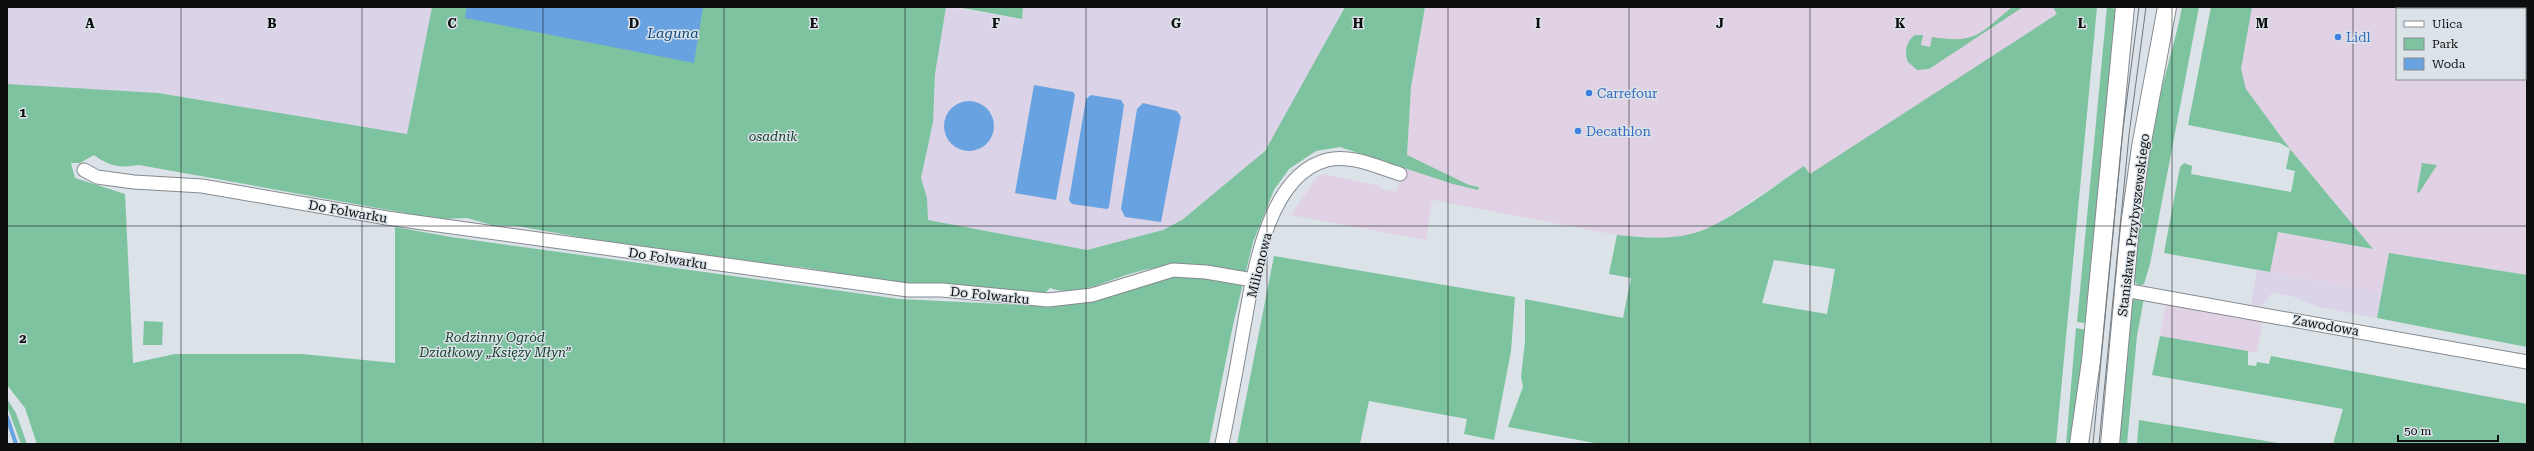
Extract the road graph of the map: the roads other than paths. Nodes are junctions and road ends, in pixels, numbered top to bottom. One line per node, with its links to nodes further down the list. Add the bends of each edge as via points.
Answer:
1 (2125, 7): 9 (main road, Stanisława Przybyszewskiego, via 2091,361)
2 (2167, 7): 6 (main road, Stanisława Przybyszewskiego, via 2141,147)
3 (84, 170): 5 (street, Do Folwarku, via 90,175 104,178 202,186 388,218 908,290 942,290 1048,300 1092,295 1173,270 1206,272)
4 (1400, 174): 5 (street, Milionowa, via 1342,159 1327,160 1307,168 1284,194 1271,219 1261,245)
5 (1254, 280): 8 (street, Milionowa)
6 (2124, 290): 7 (street, Zawodowa); 10 (main road, Stanisława Przybyszewskiego)
7 (2527, 362)
8 (1222, 444)
9 (2079, 444)
10 (2110, 444)

